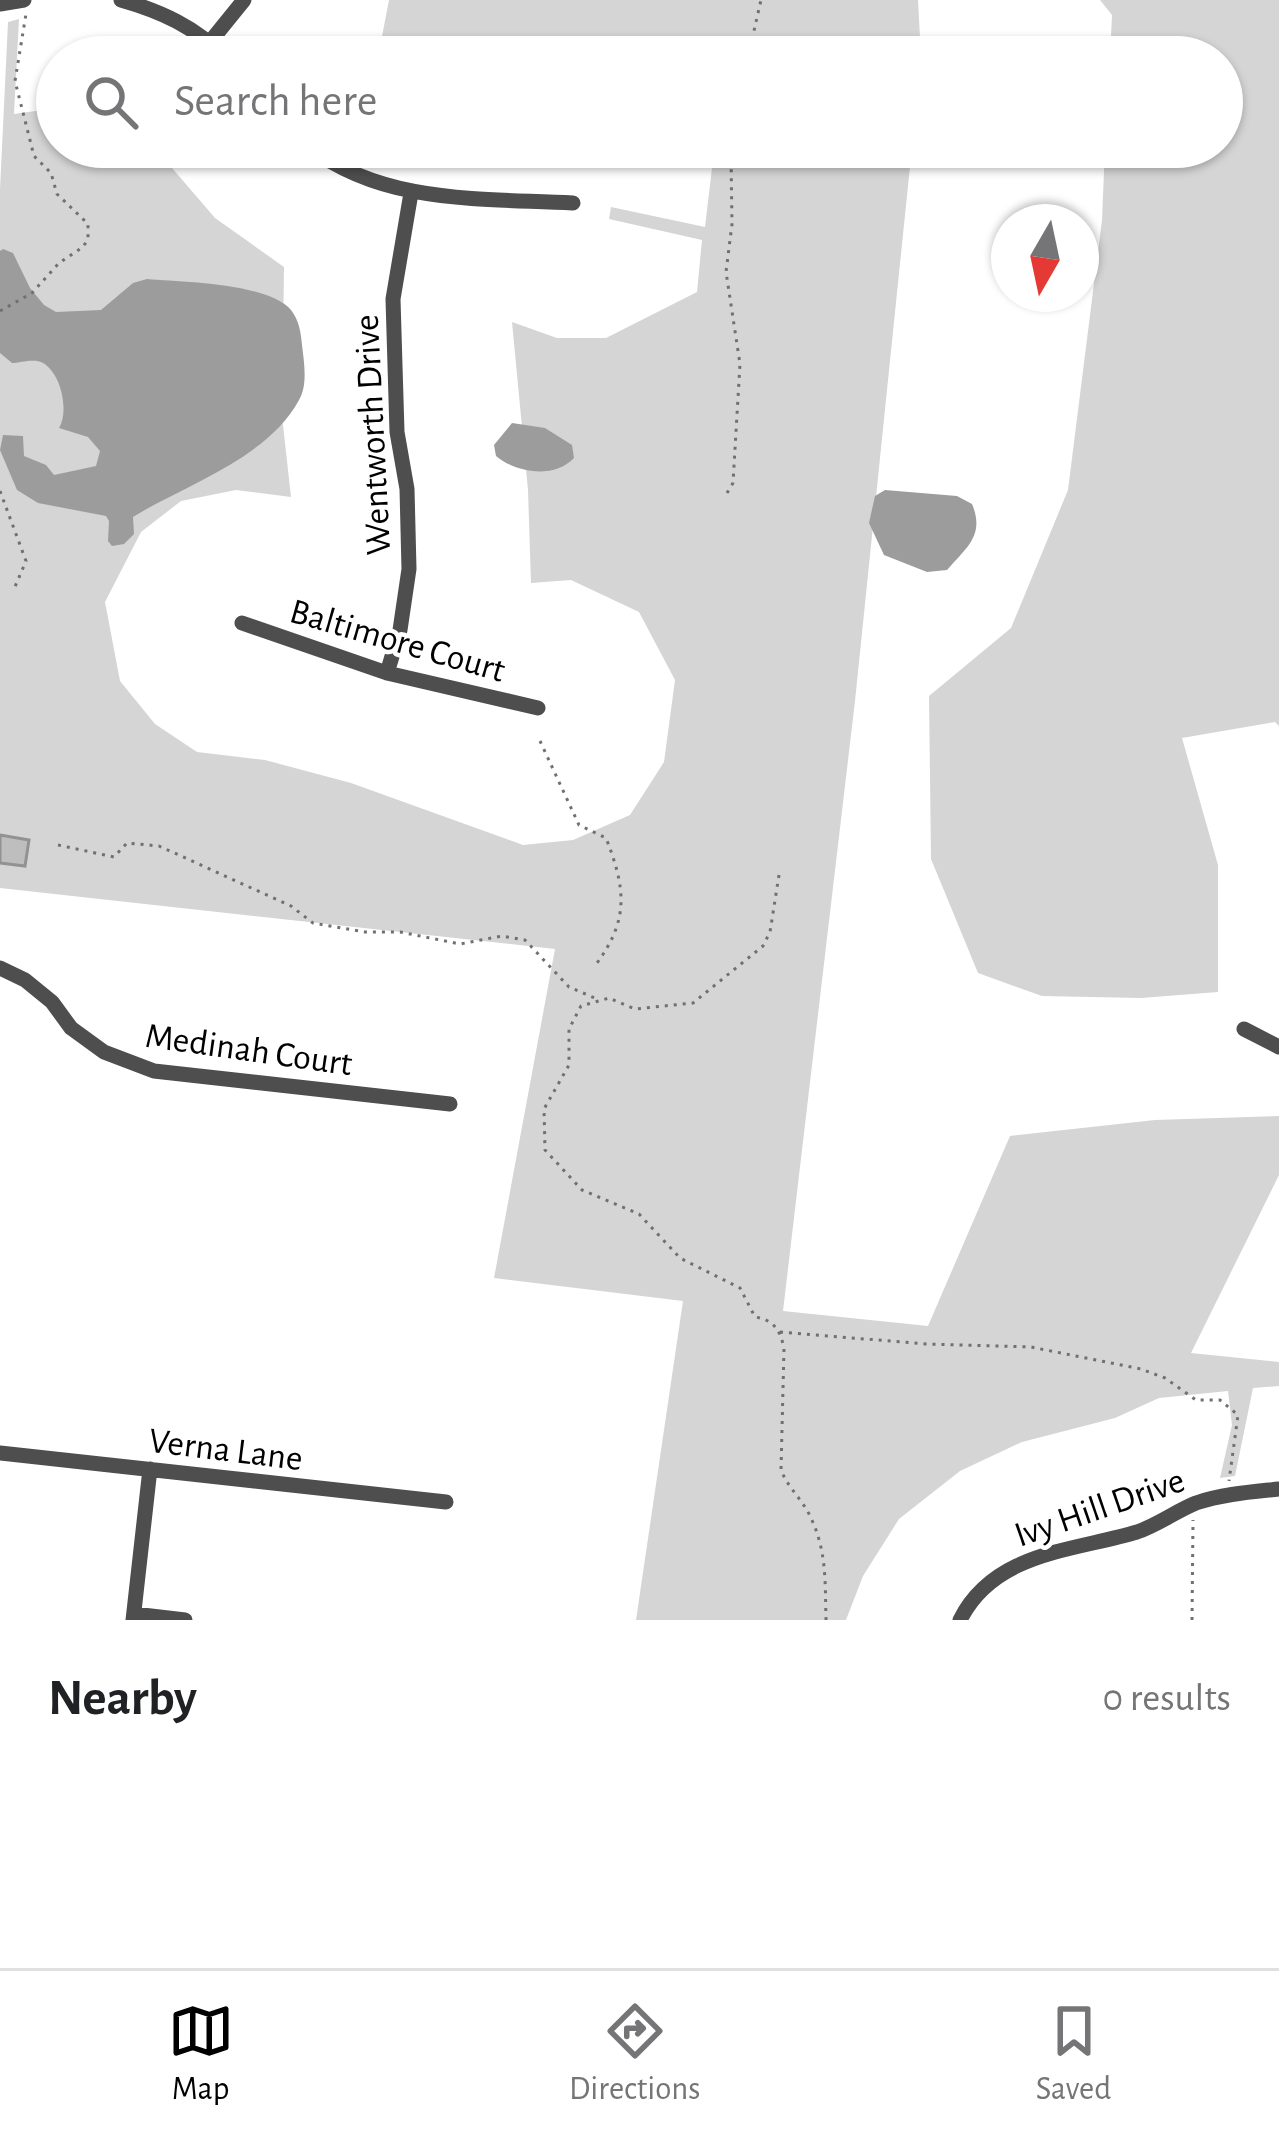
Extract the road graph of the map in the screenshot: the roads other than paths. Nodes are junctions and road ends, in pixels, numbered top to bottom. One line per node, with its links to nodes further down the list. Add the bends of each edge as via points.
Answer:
1 (121, 0): 5 (street)
2 (244, 0): 6 (street)
3 (26, 3): 4 (street)
4 (0, 4)
5 (199, 36)
6 (215, 36)
7 (338, 168): 8 (street)
8 (410, 193): 9 (street); 11 (street, Wentworth Drive, via 393,316 409,569)
9 (573, 202)
10 (242, 623): 11 (street, Baltimore Court)
11 (387, 673): 12 (street, Baltimore Court)
12 (538, 708)
13 (0, 968): 16 (street, Medinah Court, via 26,980 104,1052 154,1072)
14 (1244, 1029): 15 (street)
15 (1279, 1047)
16 (450, 1104)
17 (0, 1453): 18 (street, Verna Lane)
18 (150, 1469): 20 (street, Verna Lane); 21 (street)
19 (1279, 1489): 23 (street, Ivy Hill Drive, via 1192,1505 1142,1530 1013,1565 981,1588)
20 (446, 1502)
21 (134, 1617): 22 (street)
22 (185, 1620)
23 (960, 1620)

